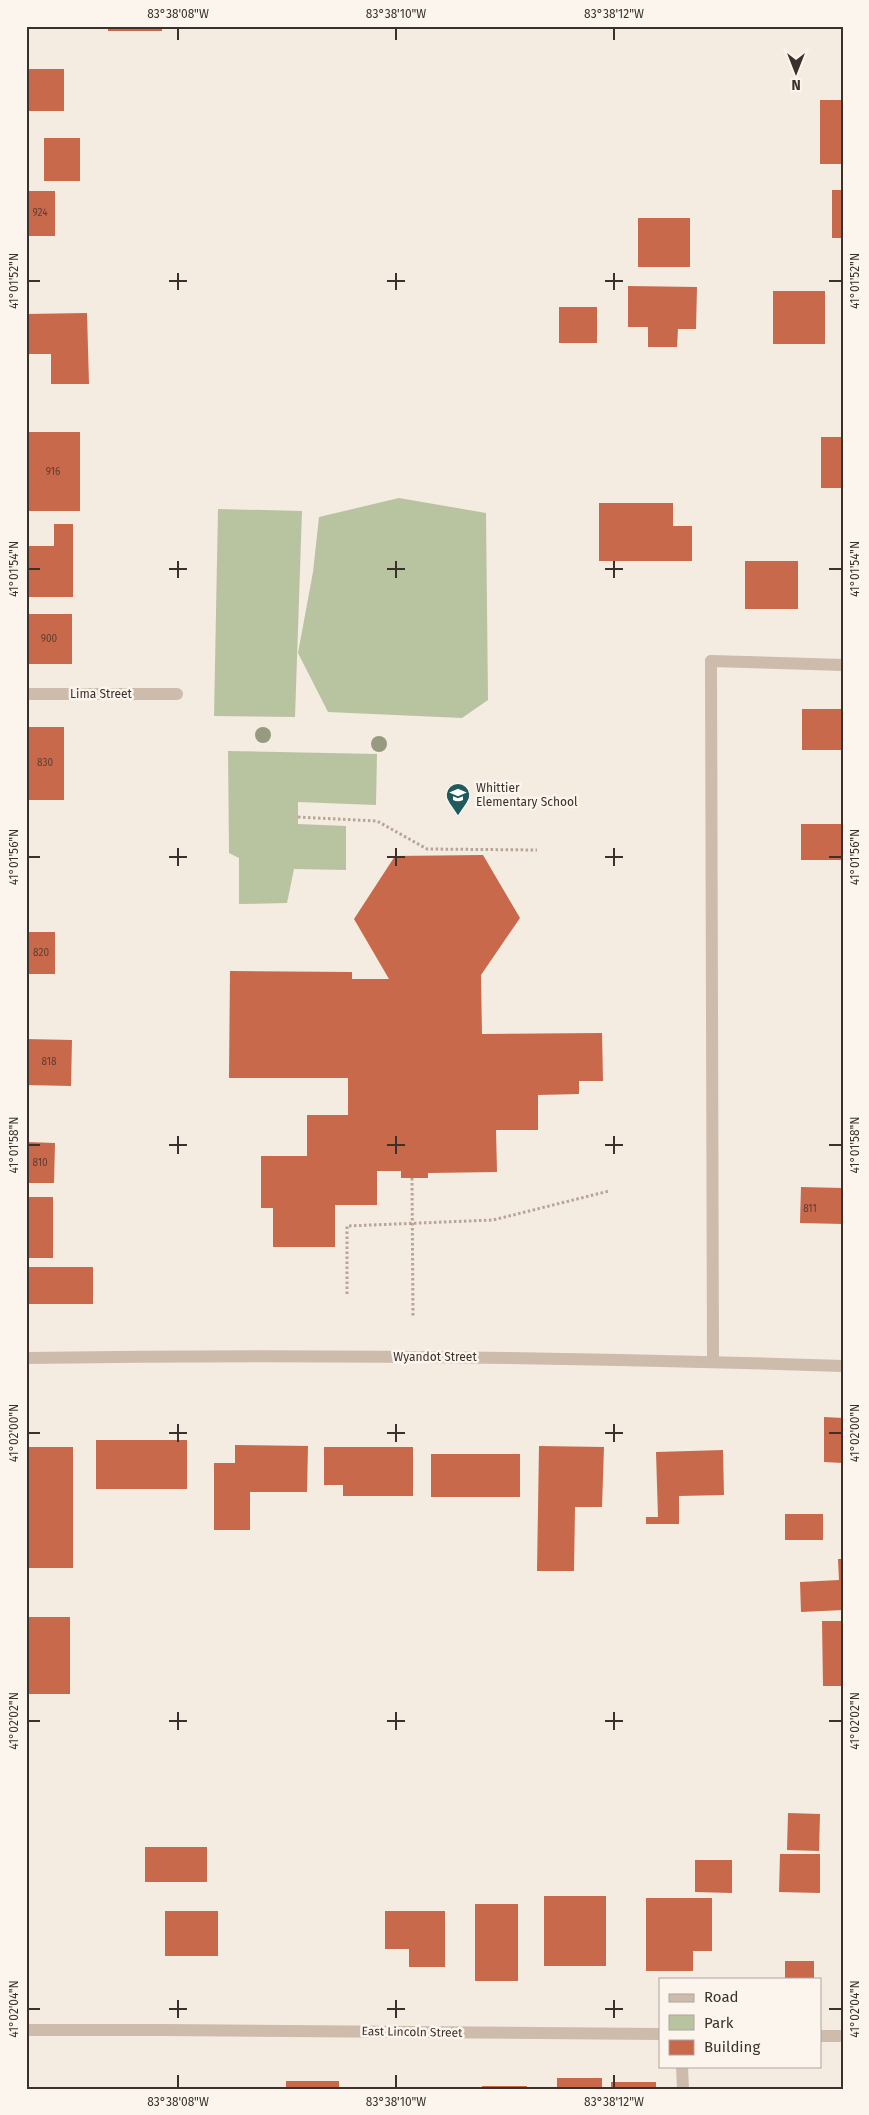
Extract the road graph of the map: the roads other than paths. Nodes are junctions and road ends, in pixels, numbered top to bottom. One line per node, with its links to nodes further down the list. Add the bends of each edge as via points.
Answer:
1 (843, 665): 5 (street, via 711,661)
2 (26, 694): 3 (street, Lima Street)
3 (177, 694)
4 (26, 1358): 5 (street, Wyandot Street, via 223,1356)
5 (713, 1362): 6 (street, Wyandot Street)
6 (843, 1366)
7 (26, 2030): 8 (street, East Lincoln Street)
8 (659, 2034)
9 (822, 2036): 10 (street)
10 (843, 2036)
11 (682, 2068): 12 (street)
12 (683, 2089)

